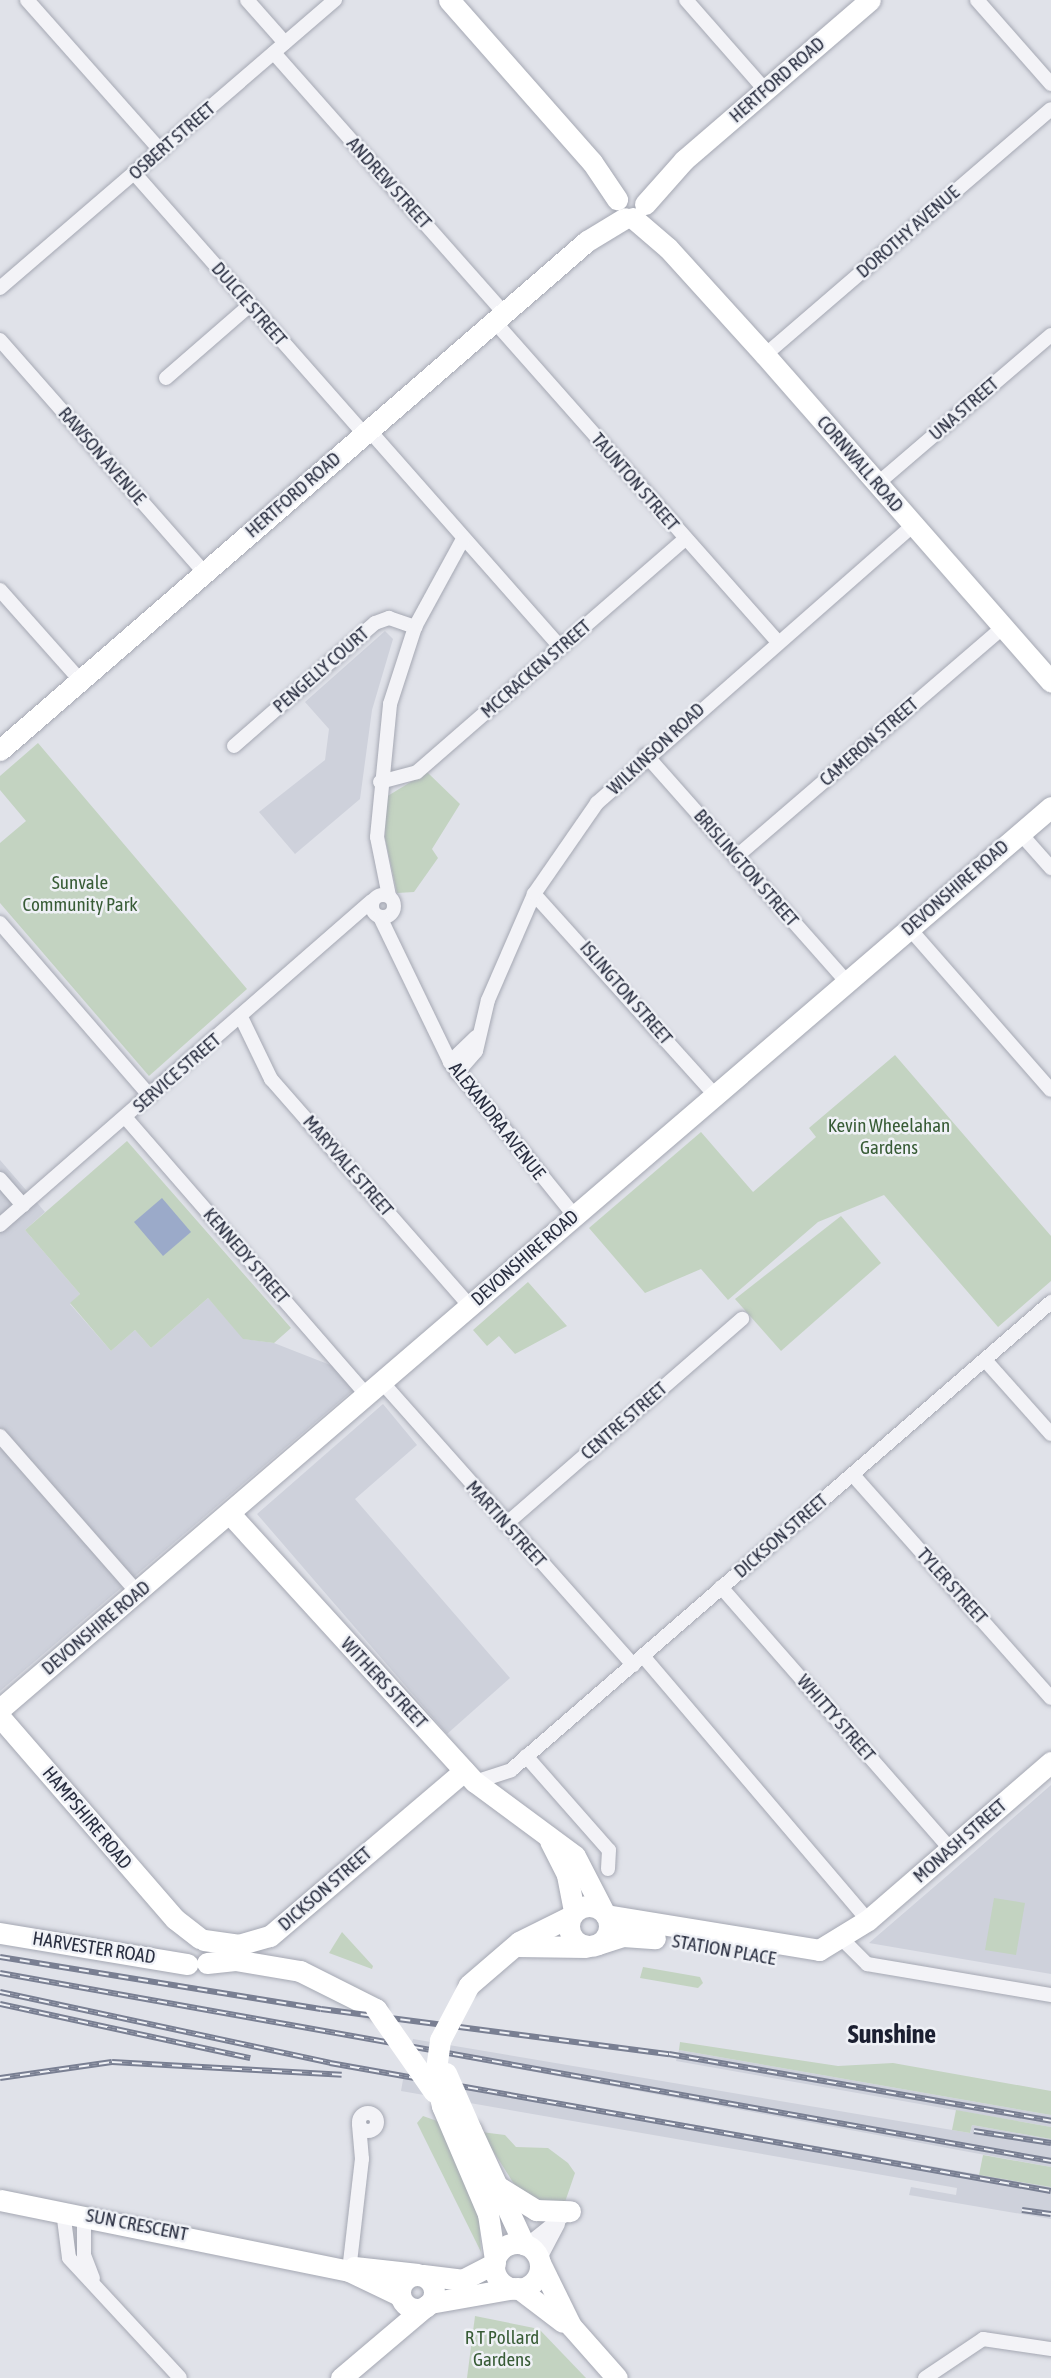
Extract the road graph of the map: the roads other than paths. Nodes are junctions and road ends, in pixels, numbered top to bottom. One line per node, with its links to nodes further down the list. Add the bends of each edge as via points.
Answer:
1 (27, 0): 12 (street)
2 (247, 0): 8 (street, ANDREW STREET)
3 (335, 0): 8 (street, OSBERT STREET)
4 (449, 0): 14 (street, CORNWALL ROAD)
5 (686, 0): 10 (street)
6 (870, 0): 10 (street, HERTFORD ROAD)
7 (976, 0): 9 (street)
8 (280, 48): 12 (street, OSBERT STREET); 17 (street, ANDREW STREET)
9 (1051, 84)
10 (765, 90): 14 (street, HERTFORD ROAD)
11 (1051, 109): 20 (street, DOROTHY AVENUE)
12 (161, 151): 13 (street, OSBERT STREET)
13 (135, 174): 15 (street, OSBERT STREET); 16 (street, DULCIE STREET)
14 (630, 205): 17 (street, HERTFORD ROAD); 20 (street, CORNWALL ROAD)
15 (3, 283)
16 (250, 306): 21 (street); 22 (street, DULCIE STREET)
17 (499, 317): 22 (street, HERTFORD ROAD); 26 (street, TAUNTON STREET)
18 (1051, 335): 23 (street, UNA STREET)
19 (0, 340): 27 (street, RAWSON AVENUE)
20 (765, 355): 23 (street, CORNWALL ROAD)
21 (166, 378)
22 (367, 432): 25 (street, DULCIE STREET); 27 (street, HERTFORD ROAD)
23 (877, 484): 24 (street, CORNWALL ROAD)
24 (913, 525): 30 (street, CORNWALL ROAD); 31 (street, WILKINSON ROAD)
25 (463, 539): 29 (street, ALEXANDRA AVENUE); 32 (street, DULCIE STREET)
26 (685, 539): 31 (street, TAUNTON STREET); 32 (street, MCCRACKEN STREET)
27 (205, 573): 33 (street, HERTFORD ROAD)
28 (0, 590): 33 (street)
29 (415, 627): 35 (street, PENGELLY COURT, via 389,618 375,623); 38 (street, ALEXANDRA AVENUE, via 390,704)
30 (1003, 627): 34 (street, CORNWALL ROAD); 41 (street, CAMERON STREET)
31 (777, 641): 37 (street, WILKINSON ROAD)
32 (561, 648): 38 (street, MCCRACKEN STREET, via 417,772)
33 (80, 680): 36 (street, HERTFORD ROAD)
34 (1051, 682)
35 (234, 746)
36 (0, 750)
37 (646, 755): 41 (street, BRISLINGTON STREET); 43 (street, WILKINSON ROAD, via 590,812)
38 (380, 782): 44 (street, ALEXANDRA AVENUE)
39 (1051, 807): 40 (street, DEVONSHIRE ROAD)
40 (1020, 833): 42 (street); 46 (street, DEVONSHIRE ROAD)
41 (736, 857): 47 (street, BRISLINGTON STREET)
42 (1051, 868)
43 (534, 894): 49 (street, WILKINSON ROAD, via 479,1033); 51 (street, ISLINGTON STREET)
44 (381, 906): 48 (street, SERVICE STREET, via 354,920); 49 (street, ALEXANDRA AVENUE)
45 (0, 923): 52 (street)
46 (909, 928): 47 (street, DEVONSHIRE ROAD); 50 (street)
47 (846, 982): 51 (street, DEVONSHIRE ROAD)
48 (241, 1017): 52 (street, SERVICE STREET); 59 (street, MARYVALE STREET, via 271,1079)
49 (453, 1068): 56 (street, ALEXANDRA AVENUE)
50 (1051, 1090)
51 (715, 1095): 56 (street, DEVONSHIRE ROAD)
52 (150, 1096): 53 (street, SERVICE STREET)
53 (125, 1117): 55 (street, SERVICE STREET); 62 (street, KENNEDY STREET)
54 (0, 1179): 55 (street)
55 (23, 1205): 57 (street, SERVICE STREET)
56 (575, 1215): 59 (street, DEVONSHIRE ROAD)
57 (0, 1225)
58 (1051, 1302): 61 (street, DICKSON STREET)
59 (470, 1306): 62 (street, DEVONSHIRE ROAD)
60 (741, 1319): 67 (street, CENTRE STREET)
61 (985, 1360): 63 (street); 65 (street, DICKSON STREET)
62 (374, 1388): 66 (street, DEVONSHIRE ROAD); 67 (street, MARTIN STREET)
63 (1051, 1434)
64 (0, 1436): 69 (street)
65 (853, 1475): 68 (street, DICKSON STREET); 71 (street, TYLER STREET)
66 (230, 1514): 69 (street, DEVONSHIRE ROAD); 77 (street, WITHERS STREET)
67 (506, 1524): 70 (street, MARTIN STREET)
68 (722, 1587): 70 (street, DICKSON STREET); 80 (street, WHITTY STREET)
69 (137, 1592): 72 (street, DEVONSHIRE ROAD)
70 (638, 1660): 74 (street, DICKSON STREET); 82 (street, MARTIN STREET, via 844,1885)
71 (1051, 1698)
72 (0, 1709)
73 (0, 1717): 91 (street, HAMPSHIRE ROAD, via 175,1919)
74 (526, 1756): 76 (street, DICKSON STREET); 81 (street, via 609,1850)
75 (1051, 1762): 80 (street, MONASH STREET)
76 (511, 1770): 77 (street, DICKSON STREET); 78 (street)
77 (470, 1777): 78 (street, WITHERS STREET); 91 (street, DICKSON STREET, via 270,1936)
78 (503, 1808): 79 (street, WITHERS STREET)
79 (550, 1841): 83 (street, WITHERS STREET, via 567,1875); 84 (street, WITHERS STREET, via 585,1866)
80 (950, 1849): 82 (street, MONASH STREET)
81 (608, 1869)
82 (876, 1913): 88 (street, MONASH STREET)
83 (573, 1914): 84 (street, via 590,1905); 89 (street, via 571,1936); 90 (street)
84 (606, 1914): 87 (street, STATION PLACE); 89 (street, via 608,1931)
85 (0, 1920): 91 (street, HARVESTER ROAD, via 151,1950)
86 (0, 1933): 91 (street, HARVESTER ROAD)
87 (720, 1942): 88 (street, STATION PLACE, via 798,1964 825,1960); 89 (street, STATION PLACE, via 641,1936)
88 (844, 1942): 92 (street, via 867,1964)
89 (595, 1945): 90 (street)
90 (511, 1948): 93 (street, bridge, via 469,1985)
91 (194, 1949): 94 (street, bridge, via 330,1981 376,2009 404,2041)
92 (1051, 1995)
93 (440, 2040): 94 (street, bridge, via 435,2076); 95 (street, bridge)
94 (442, 2106): 95 (street)
95 (461, 2128): 97 (street); 103 (street, via 488,2214)
96 (362, 2159): 96 (street, via 376,2126 367,2131 359,2124); 104 (street)
97 (497, 2186): 99 (street, via 536,2210); 102 (street)
98 (0, 2200): 101 (street, SUN CRESCENT)
99 (568, 2213): 102 (street)
100 (0, 2214): 101 (street, SUN CRESCENT)
101 (86, 2222): 104 (street, SUN CRESCENT); 106 (street, via 84,2255); 106 (street, via 69,2259)
102 (532, 2253): 103 (street, via 504,2247); 107 (street, via 534,2281); 110 (street)
103 (495, 2262): 105 (street, SUN CRESCENT, via 462,2280); 107 (street, via 501,2282)
104 (344, 2270): 105 (street, SUN CRESCENT, via 359,2266); 108 (street, SUN CRESCENT)
105 (421, 2275): 108 (street, via 404,2280); 109 (street, via 434,2289)
106 (95, 2282): 113 (street)
107 (516, 2288): 109 (street); 110 (street)
108 (400, 2297): 109 (street, via 414,2309); 112 (street)
109 (428, 2304): 112 (street)
110 (571, 2326): 115 (street)
111 (1051, 2349): 116 (street, via 983,2339)
112 (368, 2355): 114 (street)
113 (180, 2378)
114 (341, 2378)
115 (617, 2378)
116 (925, 2378)

